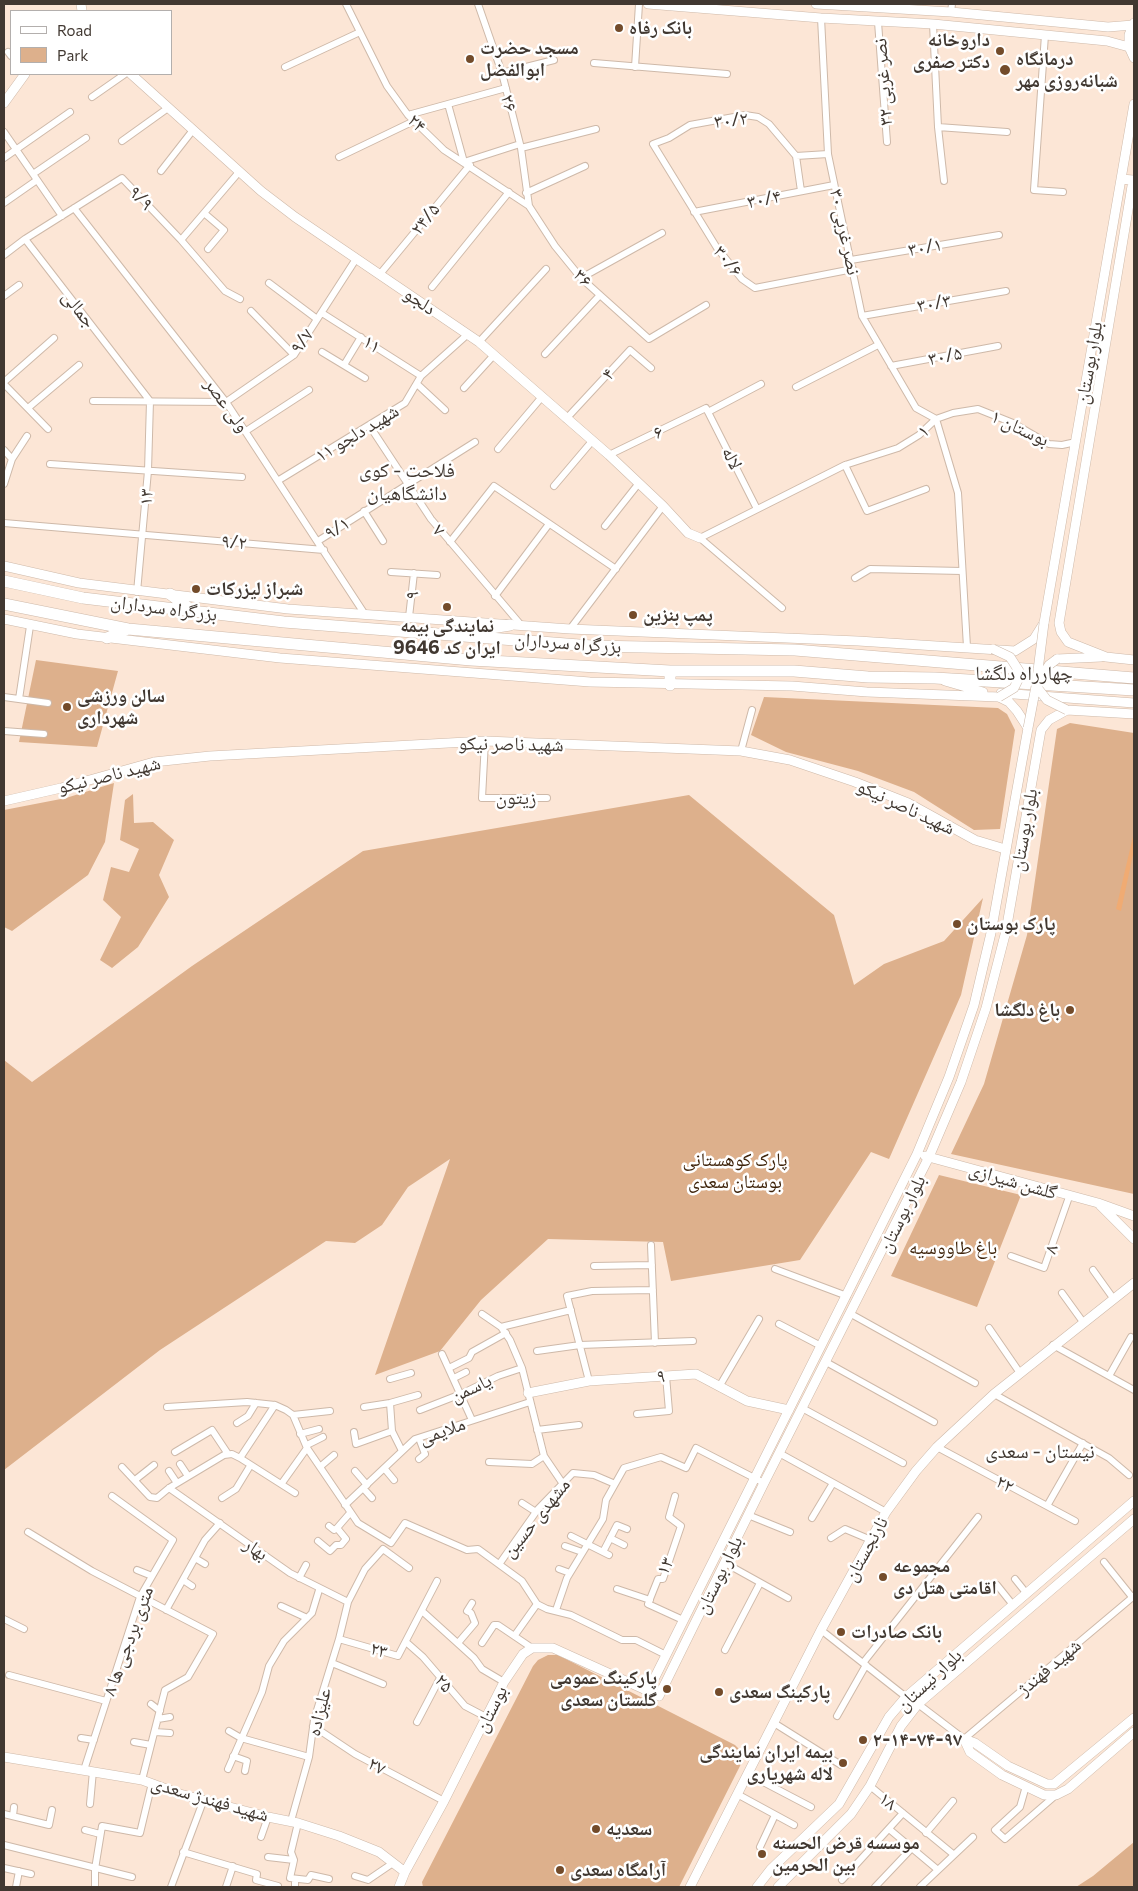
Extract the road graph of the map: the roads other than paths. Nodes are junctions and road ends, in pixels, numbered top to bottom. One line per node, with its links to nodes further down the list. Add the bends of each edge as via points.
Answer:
1 (346, 4): 12 (street, ۲۴)
2 (478, 4): 20 (street, ۲۶)
3 (640, 4): 19 (street)
4 (648, 4): 8 (main road)
5 (816, 4): 6 (main road)
6 (826, 4): 7 (main road)
7 (952, 8): 11 (main road, via 1108,27)
8 (821, 18): 9 (main road); 45 (street, نصر غربی ۳۰)
9 (878, 22): 10 (main road); 41 (street, نصر غربی ۳۲)
10 (933, 24): 13 (main road); 34 (street)
11 (1133, 24): 14 (main road, via 1128,35)
12 (360, 32): 18 (street); 32 (street, ۲۴, via 387,86)
13 (1046, 35): 14 (main road, via 1107,41); 60 (street, via 1034,190)
14 (1129, 47): 15 (main road)
15 (1134, 58)
16 (554, 60): 20 (street)
17 (594, 63): 19 (street)
18 (285, 67)
19 (635, 67): 21 (street)
20 (502, 73): 25 (street, ۲۶)
21 (727, 74)
22 (24, 75): 27 (main road)
23 (124, 75): 26 (street)
24 (132, 75): 30 (main road, دلجو)
25 (506, 88): 28 (street); 43 (street, ۲۶)
26 (92, 97)
27 (4, 103)
28 (448, 104): 32 (street); 49 (street)
29 (1134, 104): 54 (main road, بلوار بوستان)
30 (168, 108): 36 (main road, دلجو); 40 (street)
31 (70, 112): 44 (street)
32 (408, 116): 33 (street, ۲۴)
33 (414, 121): 47 (street); 49 (street, ۲۴, via 444,150)
34 (938, 127): 38 (street); 56 (street)
35 (596, 129): 43 (street)
36 (193, 130): 51 (street); 52 (main road, دلجو)
37 (4, 132): 44 (street)
38 (1007, 132)
39 (86, 138): 53 (street)
40 (122, 141)
41 (887, 142)
42 (653, 144): 46 (street, ۳۰/۲, via 690,125 745,115 758,117 769,124); 65 (street, ۳۰/۶)
43 (521, 146): 49 (street); 61 (street, ۲۶)
44 (15, 149): 48 (street); 53 (street)
45 (828, 154): 46 (street); 57 (street, نصر غربی ۳۰)
46 (796, 156): 59 (street)
47 (339, 157)
48 (4, 158)
49 (467, 163): 58 (street, ۲۴); 78 (street, ۲۴/۵)
50 (585, 166): 61 (street)
51 (161, 171)
52 (239, 172): 66 (street); 74 (main road, دلجو, via 294,218)
53 (35, 177): 62 (street); 67 (street)
54 (1121, 179): 55 (main road); 129 (main road, بلوار بوستان)
55 (1133, 180): 184 (main road, بلوار بوستان, via 1058,623 1068,642)
56 (944, 181)
57 (834, 185): 59 (street, ۳۰/۴); 75 (street, نصر غربی ۳۰)
58 (509, 192): 63 (street, ۲۴); 82 (street)
59 (801, 192): 65 (street, ۳۰/۴)
60 (1063, 192)
61 (526, 193): 63 (street, ۲۶)
62 (4, 203)
63 (529, 206): 79 (street, ۳۶, via 555,246)
64 (74, 208): 67 (street, ۹/۹); 71 (street, ۹/۹, via 122,178); 117 (street, ولی عصر)
65 (694, 212): 77 (street, ۳۰/۶, via 716,248 742,279 755,288)
66 (204, 213): 71 (street); 72 (street, via 224,230)
67 (62, 216): 70 (street, ۹/۹)
68 (662, 234): 79 (street)
69 (999, 235): 75 (street, ۳۰/۱)
70 (25, 239): 73 (street); 116 (street, جمالی)
71 (181, 240): 86 (street, ۹/۹, via 225,291)
72 (208, 249)
73 (4, 255)
74 (356, 259): 78 (main road, دلجو); 89 (street, ۹/۷)
75 (851, 260): 77 (street, نصر غربی ۳۰)
76 (546, 269): 95 (street)
77 (853, 270): 90 (street, نصر غربی ۳۰)
78 (380, 274): 92 (main road, دلجو)
79 (582, 278): 84 (street, ۳۶)
80 (269, 283): 91 (street)
81 (19, 285): 85 (street)
82 (432, 287)
83 (1006, 291): 90 (street, ۳۰/۳)
84 (600, 295): 87 (street, ۳۶, via 649,338); 99 (street)
85 (4, 296)
86 (240, 299)
87 (706, 305)
88 (251, 311): 100 (street)
89 (322, 313): 91 (street, ۹/۷); 93 (street, ۱۱)
90 (862, 316): 96 (street, نصر غربی ۳۰)
91 (317, 319): 100 (street, ۹/۷)
92 (468, 334): 95 (main road, دلجو); 106 (street, شهید دلجو ۱۱)
93 (361, 337): 103 (street); 106 (street, ۱۱)
94 (54, 338): 108 (street)
95 (480, 342): 101 (main road, دلجو)
96 (878, 345): 104 (street, نصر غربی ۳۰); 111 (street)
97 (998, 346): 104 (street, ۳۰/۵)
98 (322, 352): 103 (street)
99 (545, 354)
100 (294, 355): 117 (street, ۹/۷)
101 (494, 355): 112 (street); 114 (main road, دلجو)
102 (79, 365): 118 (street)
103 (344, 365): 107 (street)
104 (891, 366): 122 (street, نصر غربی ۳۰, via 916,408)
105 (651, 368): 121 (street, ۴, via 630,350)
106 (421, 376): 109 (street, شهید دلجو ۱۱)
107 (364, 378)
108 (4, 383): 118 (street)
109 (417, 384): 119 (street); 123 (street, شهید دلجو ۱۱, via 405,403)
110 (761, 384): 120 (street, ۶)
111 (796, 387)
112 (464, 388)
113 (309, 390): 125 (street)
114 (541, 398): 121 (main road, دلجو); 130 (street)
115 (93, 401): 116 (street)
116 (150, 401): 117 (street); 136 (street, ۱۳)
117 (226, 402): 125 (street, ولی عصر)
118 (28, 408): 124 (street)
119 (445, 410)
120 (707, 410): 132 (street, ۶); 145 (street, لاله)
121 (566, 419): 127 (main road, دلجو)
122 (936, 420): 129 (street, بوستان ۱, via 978,409 1013,423 1049,444); 135 (street, ۱, via 898,448); 158 (street, ۱, via 958,493)
123 (369, 425): 138 (street, شهید دلجو ۱۱); 141 (street, ۷)
124 (48, 429)
125 (246, 431): 138 (street, ولی عصر)
126 (27, 436): 133 (street)
127 (593, 440): 132 (main road, دلجو); 142 (street)
128 (475, 442): 141 (street, ۹/۱)
129 (1076, 442): 174 (main road, بلوار بوستان)
130 (498, 449)
131 (4, 450): 133 (street)
132 (609, 455): 139 (main road, دلجو)
133 (12, 459): 140 (street)
134 (50, 464): 136 (street)
135 (845, 465): 143 (street, via 867,511); 145 (street, ۱)
136 (148, 471): 137 (street); 150 (street, ۱۳)
137 (242, 477)
138 (278, 480): 152 (street, ولی عصر)
139 (639, 483): 144 (main road, دلجو); 149 (street)
140 (4, 484)
141 (408, 484): 146 (street, ۹/۱); 154 (street, ۷)
142 (554, 486)
143 (926, 490)
144 (663, 506): 151 (main road, دلجو, via 688,534); 157 (street)
145 (757, 509): 151 (street, ۱)
146 (364, 511): 152 (street, ۹/۱); 153 (street)
147 (4, 523): 150 (street, ۹/۲)
148 (549, 524): 154 (street, via 494,486); 157 (street); 166 (street)
149 (605, 526)
150 (143, 534): 155 (street, ۹/۲); 164 (street, ۱۳)
151 (700, 538): 168 (street)
152 (318, 540): 155 (street, ولی عصر)
153 (383, 542)
154 (450, 542): 166 (street, ۷)
155 (324, 550): 170 (street, ولی عصر)
156 (4, 566): 164 (main road)
157 (616, 569): 178 (street)
158 (962, 571): 162 (street, via 870,569); 182 (street, ۱)
159 (391, 572): 160 (street, ۹)
160 (414, 574): 161 (street, ۹); 171 (street, ۹)
161 (437, 575)
162 (855, 578)
163 (4, 581): 169 (highway, بزرگراه سرداران, via 83,598)
164 (137, 592): 165 (main road)
165 (170, 594): 169 (highway); 170 (main road, via 288,609)
166 (494, 596): 175 (street, ۷)
167 (4, 604): 177 (highway, بزرگراه سرداران)
168 (782, 608)
169 (194, 612): 173 (highway, بزرگراه سرداران)
170 (364, 613): 171 (main road)
171 (409, 617): 175 (main road)
172 (4, 619): 176 (main road)
173 (284, 622): 179 (highway, بزرگراه سرداران); 181 (highway)
174 (1044, 623): 183 (main road, via 1034,639 1015,651); 190 (main road, بلوار بوستان, bridge)
175 (515, 625): 178 (main road); 179 (highway)
176 (30, 626): 180 (main road); 194 (street)
177 (128, 629): 180 (highway); 181 (highway, بزرگراه سرداران)
178 (570, 629): 182 (main road)
179 (456, 634): 188 (highway, بزرگراه سرداران, via 592,646 796,650)
180 (106, 638): 189 (main road, via 461,674)
181 (282, 644): 186 (highway, بزرگراه سرداران, via 471,660)
182 (967, 647): 183 (main road)
183 (993, 649): 193 (main road, bridge, via 1010,657 1019,671 1014,688)
184 (1106, 657): 185 (main road); 190 (main road, bridge, via 1058,659 1049,665)
185 (1134, 660)
186 (670, 670): 187 (highway, بزرگراه سرداران, via 794,671); 189 (highway)
187 (935, 678): 191 (highway, بزرگراه سرداران); 196 (main road, via 981,692)
188 (1134, 678)
189 (670, 685): 193 (main road, via 792,686)
190 (1036, 686): 198 (main road, bridge, via 1047,700); 200 (main road, بلوار بوستان, bridge)
191 (1134, 690)
192 (4, 697): 194 (street)
193 (999, 697): 200 (main road, via 1009,702)
194 (19, 699): 195 (street)
195 (48, 703)
196 (1134, 703)
197 (752, 710): 204 (street)
198 (1068, 710): 199 (main road); 209 (main road, بلوار بوستان, via 1049,720 1041,730 1006,931)
199 (1134, 714)
200 (1028, 728): 207 (main road, بلوار بوستان)
201 (4, 731): 202 (street)
202 (44, 734)
203 (485, 741): 204 (main road, شهید ناصر نیکو); 205 (street, زیتون, via 482,798); 206 (main road, شهید ناصر نیکو, via 154,762)
204 (741, 751): 207 (main road, شهید ناصر نیکو, via 790,760 855,782 908,803 975,840)
205 (547, 798)
206 (4, 801)
207 (1006, 848): 208 (main road, بلوار بوستان)
208 (974, 1005): 209 (main road); 210 (main road, بلوار بوستان)
209 (986, 1008): 211 (main road, بلوار بوستان, via 961,1082)
210 (917, 1154): 211 (main road, گلشن شیرازی); 222 (main road, بلوار بوستان)
211 (930, 1157): 212 (main road, گلشن شیرازی); 224 (main road, بلوار بوستان)
212 (1069, 1197): 213 (main road, گلشن شیرازی); 217 (street, ۸, via 1044,1268)
213 (1098, 1203): 214 (main road, گلشن شیرازی); 215 (main road)
214 (1134, 1216)
215 (1134, 1239)
216 (651, 1245): 218 (street)
217 (1011, 1256)
218 (652, 1265): 219 (street); 225 (street)
219 (594, 1266)
220 (775, 1269): 227 (street)
221 (1092, 1270): 228 (street)
222 (855, 1279): 224 (main road); 227 (main road, بلوار بوستان)
223 (1134, 1283): 228 (main road, نارنجستان)
224 (867, 1284): 231 (main road, بلوار بوستان)
225 (653, 1290): 229 (street, via 592,1291 567,1296); 239 (street)
226 (1062, 1293): 233 (street)
227 (847, 1296): 242 (main road, بلوار بوستان)
228 (1113, 1298): 233 (main road, نارنجستان)
229 (571, 1310): 236 (street); 240 (street)
230 (482, 1314): 236 (street)
231 (852, 1314): 245 (main road, بلوار بوستان); 256 (street)
232 (760, 1319): 257 (street)
233 (1083, 1322): 241 (main road, نارنجستان)
234 (779, 1324): 242 (street)
235 (989, 1328): 250 (street)
236 (504, 1330): 246 (street, via 472,1352 469,1358); 247 (street)
237 (1131, 1337): 252 (street)
238 (692, 1341): 239 (street)
239 (655, 1343): 240 (street)
240 (580, 1345): 243 (street); 255 (street)
241 (1053, 1345): 250 (main road, نارنجستان); 252 (street)
242 (821, 1346): 270 (main road, بلوار بوستان)
243 (537, 1351)
244 (442, 1354): 246 (street)
245 (826, 1362): 268 (main road, بلوار بوستان); 275 (street)
246 (449, 1368): 253 (street)
247 (522, 1368): 259 (street, یاسمن); 262 (street)
248 (466, 1372): 253 (street)
249 (412, 1373): 254 (street)
250 (1020, 1373): 260 (main road, نارنجستان)
251 (666, 1376): 255 (main road, ۹); 257 (main road, ۹, via 696,1374); 272 (street, via 669,1411)
252 (1109, 1376): 258 (street)
253 (454, 1378): 259 (street)
254 (390, 1379)
255 (589, 1381): 262 (main road, ۹)
256 (975, 1383)
257 (719, 1387): 270 (main road, ۹, via 746,1401)
258 (1134, 1390)
259 (461, 1394): 269 (street, یاسمن); 274 (street)
260 (994, 1394): 285 (street); 287 (main road, نارنجستان)
261 (418, 1395): 264 (street)
262 (529, 1398): 274 (street, ملایمی); 279 (street)
263 (256, 1403): 265 (street); 266 (street); 276 (street, via 248,1416)
264 (390, 1403): 267 (street); 280 (street)
265 (275, 1405): 273 (street); 294 (street)
266 (167, 1407)
267 (364, 1407)
268 (802, 1408): 290 (main road, بلوار بوستان); 297 (street)
269 (420, 1410)
270 (789, 1410): 308 (main road, بلوار بوستان)
271 (330, 1412): 273 (street)
272 (637, 1414)
273 (293, 1415): 282 (street)
274 (472, 1420): 284 (street, ملایمی)
275 (934, 1422)
276 (237, 1423)
277 (579, 1425): 279 (street)
278 (319, 1429): 282 (street)
279 (537, 1430): 293 (street)
280 (392, 1431): 281 (street, via 356,1444); 288 (street)
281 (354, 1432)
282 (300, 1434): 286 (street)
283 (322, 1437): 286 (street)
284 (419, 1438): 288 (street, ملایمی); 295 (street, via 425,1454)
285 (1083, 1443): 306 (street, via 1109,1458); 327 (street)
286 (307, 1447): 301 (street); 312 (street)
287 (937, 1447): 327 (street, ۲۲); 329 (main road, نارنجستان)
288 (402, 1451): 303 (street, ملایمی)
289 (175, 1452): 291 (street, via 212,1430)
290 (779, 1453): 313 (main road, بلوار بوستان); 314 (street)
291 (228, 1454): 294 (street); 307 (street)
292 (334, 1455): 301 (street)
293 (544, 1456): 296 (street, via 532,1464); 315 (street)
294 (240, 1458): 300 (street)
295 (419, 1459)
296 (489, 1462)
297 (903, 1463)
298 (180, 1464): 307 (street)
299 (154, 1465): 309 (street)
300 (250, 1466): 312 (street); 322 (street, via 236,1488)
301 (321, 1466): 326 (street)
302 (122, 1467): 309 (street)
303 (384, 1468): 310 (street); 317 (street, ملایمی)
304 (169, 1471): 311 (street)
305 (355, 1471): 317 (street)
306 (1129, 1475)
307 (188, 1476): 311 (street)
308 (753, 1479): 313 (street); 316 (street, via 696,1448 686,1468 661,1457 624,1468); 386 (main road, بلوار بوستان)
309 (135, 1480): 318 (street, via 154,1498)
310 (394, 1480)
311 (177, 1483): 318 (street)
312 (282, 1483): 319 (street)
313 (764, 1483): 331 (main road, بلوار بوستان)
314 (833, 1483): 329 (street); 333 (street)
315 (563, 1484): 316 (street, مشهدی حسین, via 573,1473); 328 (street, مشهدی حسین)
316 (615, 1484): 347 (street, via 606,1500 603,1519)
317 (365, 1486): 323 (street); 326 (street, ملایمی)
318 (169, 1488): 336 (street, بهار)
319 (295, 1493)
320 (112, 1496): 361 (street, ۸ متری بردجی ها, via 173,1540)
321 (675, 1496): 375 (street, ۱۳, via 669,1517 681,1526 663,1579 658,1579)
322 (222, 1498)
323 (372, 1498)
324 (1134, 1501): 371 (main road, بلوار نیستان)
325 (522, 1503): 328 (street)
326 (345, 1504): 330 (street)
327 (1047, 1506): 335 (street, ۲۲)
328 (536, 1512): 353 (street, مشهدی حسین)
329 (886, 1512): 345 (main road, نارنجستان)
330 (350, 1513): 338 (street); 353 (street, مشهدی حسین, via 358,1523 391,1543 405,1523 467,1550 478,1549)
331 (748, 1515): 341 (street); 354 (main road, بلوار بوستان)
332 (978, 1517): 398 (street)
333 (812, 1518)
334 (1134, 1519): 407 (main road, بلوار نیستان)
335 (1075, 1521)
336 (220, 1523): 351 (street); 362 (street, بهار)
337 (329, 1526): 338 (street, via 334,1530)
338 (337, 1528): 346 (street, via 346,1539 341,1545 336,1545 330,1552)
339 (627, 1530): 343 (street, via 617,1525)
340 (28, 1532): 372 (street)
341 (790, 1532)
342 (571, 1536): 347 (street)
343 (610, 1538): 347 (street, via 606,1554); 348 (street)
344 (831, 1538): 345 (street, via 845,1530)
345 (871, 1540): 388 (main road, نارنجستان)
346 (318, 1541)
347 (587, 1544): 350 (street)
348 (624, 1545)
349 (565, 1546): 350 (street)
350 (582, 1552): 360 (street)
351 (195, 1558): 355 (street); 364 (street)
352 (1104, 1562): 373 (street)
353 (500, 1563): 378 (street, via 528,1588)
354 (724, 1563): 366 (street); 403 (main road, بلوار بوستان, via 659,1696)
355 (205, 1564)
356 (306, 1565): 362 (street)
357 (409, 1568): 376 (street, علیزاده, via 383,1548 365,1569)
358 (559, 1568): 360 (street)
359 (137, 1570): 361 (street)
360 (570, 1573): 382 (street)
361 (152, 1576): 372 (street, ۸ متری بردجی ها)
362 (299, 1578): 370 (street, بهار)
363 (1015, 1579): 371 (street)
364 (183, 1580): 367 (street); 381 (street)
365 (437, 1581): 383 (street, ۲۳)
366 (760, 1583): 374 (street); 395 (street)
367 (192, 1586)
368 (997, 1586): 379 (street)
369 (617, 1589): 375 (street)
370 (320, 1590): 376 (street, بهار); 384 (street)
371 (1027, 1594): 379 (main road, بلوار نیستان)
372 (140, 1597): 381 (street); 405 (street, ۸ متری بردجی ها)
373 (1133, 1597): 422 (street, شهید فهندژ)
374 (788, 1598)
375 (650, 1600): 386 (street, via 648,1604)
376 (348, 1602): 390 (street, علیزاده)
377 (472, 1603): 392 (street, via 467,1610 475,1623)
378 (537, 1604): 382 (street); 389 (street)
379 (1013, 1605): 404 (main road, بلوار نیستان)
380 (281, 1606): 384 (street)
381 (166, 1610): 408 (street, via 213,1634 188,1676 166,1690)
382 (556, 1610): 396 (street, via 622,1640 636,1640)
383 (422, 1611): 391 (street, ۲۳); 392 (street)
384 (307, 1618): 421 (street, via 284,1641 269,1666 262,1692)
385 (4, 1619): 387 (street)
386 (683, 1620): 396 (main road, بلوار بوستان)
387 (24, 1629)
388 (821, 1630): 398 (street); 414 (main road, نارنجستان)
389 (515, 1635): 393 (street, via 494,1625); 394 (street)
390 (339, 1639): 391 (street, ۲۳, via 398,1656); 397 (street, علیزاده)
391 (406, 1642): 400 (street, ۲۵)
392 (458, 1643): 401 (street, via 482,1669)
393 (482, 1643)
394 (532, 1648): 401 (main road, بوستان, via 514,1665); 403 (main road, via 553,1648)
395 (725, 1650)
396 (666, 1655): 403 (main road, بلوار بوستان)
397 (332, 1663): 402 (street); 415 (street, علیزاده)
398 (864, 1664): 404 (street); 409 (street)
399 (9, 1675): 405 (street)
400 (440, 1678): 411 (street, ۲۵, via 465,1706); 413 (street)
401 (504, 1682): 411 (main road, بوستان)
402 (384, 1684)
403 (648, 1691)
404 (906, 1697): 488 (main road, بلوار نیستان, via 889,1717 839,1804 771,1869)
405 (106, 1701): 423 (street, ۸ متری بردجی ها)
406 (151, 1704): 408 (street)
407 (918, 1704): 422 (street); 436 (main road, بلوار نیستان, via 901,1726)
408 (159, 1715): 410 (street); 417 (street)
409 (837, 1716)
410 (170, 1717)
411 (486, 1717): 441 (main road, بوستان)
412 (1134, 1718): 422 (main road, via 1054,1784 1008,1766 976,1743)
413 (417, 1722)
414 (774, 1723): 429 (street); 433 (main road, نارنجستان)
415 (313, 1726): 427 (street, علیزاده); 441 (street, ۲۷, via 355,1754)
416 (229, 1731): 421 (street)
417 (155, 1732): 419 (street); 425 (street)
418 (1134, 1732): 439 (main road, via 1068,1789)
419 (170, 1733)
420 (81, 1738): 423 (street)
421 (241, 1738): 426 (street); 427 (street)
422 (964, 1739): 437 (main road, via 970,1752 1002,1775)
423 (94, 1740): 431 (street, ۸ متری بردجی ها)
424 (134, 1742): 425 (street)
425 (151, 1745): 434 (street)
426 (233, 1756): 430 (street); 432 (street, via 247,1761)
427 (309, 1757): 452 (street, علیزاده)
428 (4, 1759): 431 (main road, شهید فهندژ سعدی)
429 (840, 1765)
430 (228, 1768)
431 (89, 1771): 434 (main road, شهید فهندژ سعدی); 443 (street, ۸ متری بردجی ها)
432 (245, 1771)
433 (748, 1774): 438 (main road, نارنجستان); 445 (street)
434 (142, 1780): 435 (main road, شهید فهندژ سعدی)
435 (152, 1783): 440 (main road, شهید فهندژ سعدی); 457 (street, via 140,1833 102,1826)
436 (870, 1786): 447 (street, ۱۸); 489 (main road, بلوار نیستان, via 840,1827)
437 (1026, 1786): 439 (main road); 439 (street, via 1020,1807 995,1830 1005,1838)
438 (738, 1794): 449 (street); 487 (main road, نارنجستان)
439 (1056, 1795)
440 (204, 1799): 451 (main road, شهید فهندژ سعدی); 463 (street)
441 (444, 1801): 473 (main road, بوستان)
442 (954, 1801): 456 (street)
443 (90, 1804)
444 (14, 1807): 450 (street)
445 (811, 1807)
446 (52, 1810): 450 (street, via 49,1825)
447 (903, 1812): 454 (street); 456 (street, ۱۸)
448 (4, 1814): 450 (street)
449 (775, 1815): 453 (street); 461 (street)
450 (13, 1816)
451 (268, 1817): 452 (main road, شهید فهندژ سعدی); 459 (street)
452 (294, 1822): 466 (street, علیزاده, via 291,1852); 467 (main road, شهید فهندژ سعدی, via 379,1852)
453 (794, 1825)
454 (890, 1829): 462 (street); 479 (street)
455 (85, 1830): 457 (street)
456 (926, 1833): 464 (street, ۱۸)
457 (100, 1834): 470 (street)
458 (973, 1836): 464 (street)
459 (261, 1837)
460 (4, 1845): 470 (street)
461 (760, 1847)
462 (911, 1849): 471 (street); 490 (street)
463 (183, 1852): 468 (street); 483 (street)
464 (953, 1854): 471 (street)
465 (268, 1857): 466 (street)
466 (294, 1860): 477 (street, علیزاده)
467 (393, 1862): 473 (main road, شهید فهندژ سعدی); 475 (street, via 368,1880)
468 (233, 1866): 480 (street, via 257,1874 256,1880); 484 (street)
469 (4, 1868): 472 (street)
470 (95, 1869): 476 (street); 482 (street)
471 (938, 1870): 491 (street)
472 (19, 1871): 474 (street); 481 (street)
473 (405, 1872): 486 (main road, بوستان)
474 (31, 1874)
475 (355, 1876)
476 (132, 1877)
477 (293, 1879): 478 (street, via 308,1880 311,1875); 485 (street, علیزاده)
478 (329, 1879)
479 (842, 1880)
480 (278, 1886)
481 (16, 1887)
482 (96, 1887)
483 (171, 1887)
484 (226, 1887)
485 (295, 1887)
486 (399, 1887)
487 (690, 1887)
488 (757, 1887)
489 (778, 1887)
490 (875, 1887)
491 (920, 1887)

